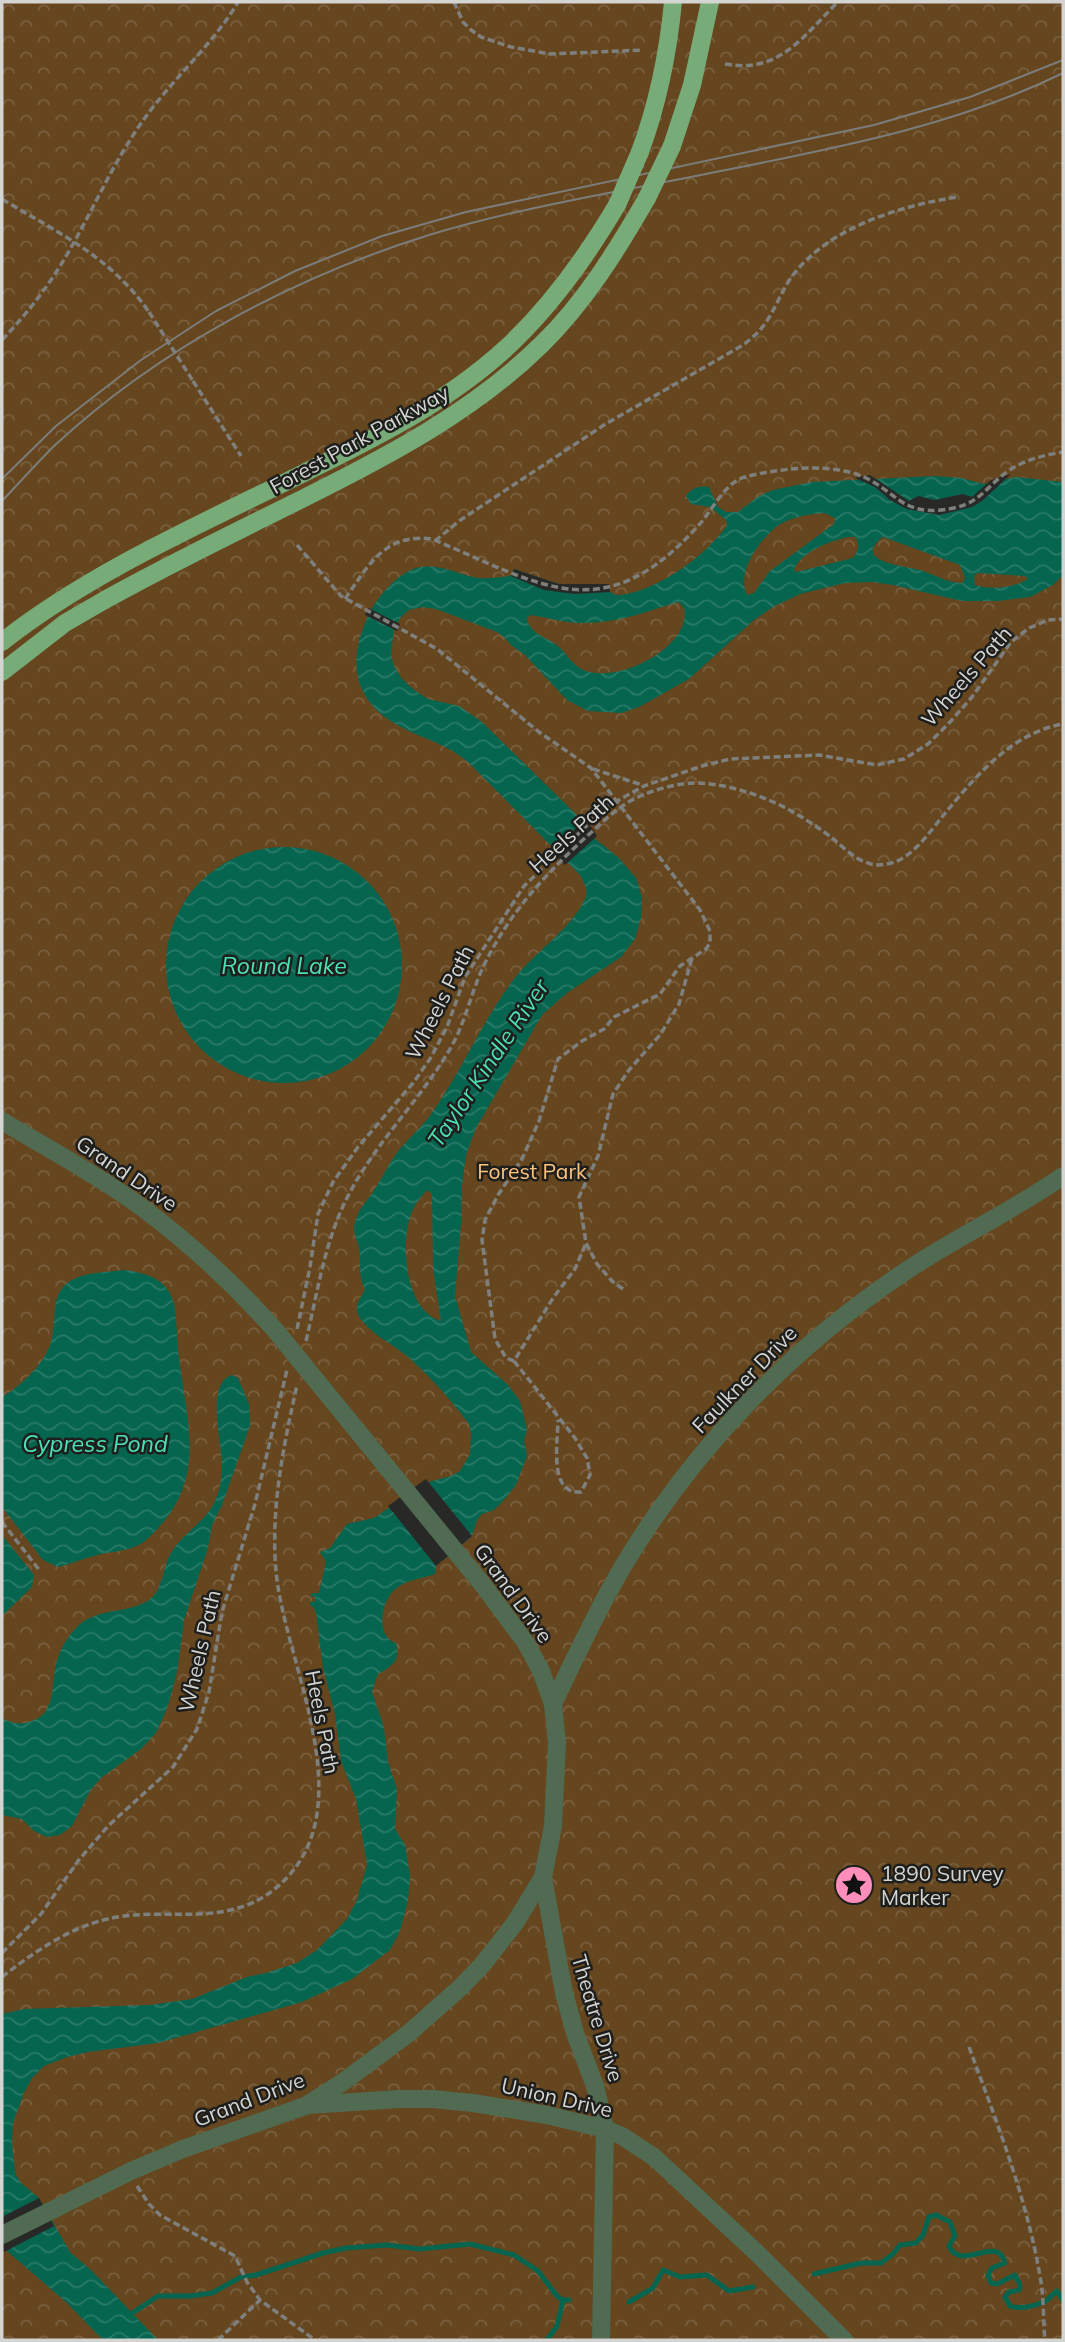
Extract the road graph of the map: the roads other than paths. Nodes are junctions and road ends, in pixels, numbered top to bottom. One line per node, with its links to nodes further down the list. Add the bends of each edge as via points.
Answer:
1 (673, 2): 3 (main road, Forest Park Parkway, bridge, via 653,117 617,205 577,269 502,351 455,388 370,439 71,593)
2 (710, 2): 4 (main road, Forest Park Parkway, bridge, via 692,85 672,146 647,198 606,265 544,342 494,386 440,424 103,601 65,623)
3 (2, 642)
4 (2, 672)
5 (2, 1121): 7 (street, Grand Drive, via 142,1208 240,1291 455,1550 526,1643)
6 (1063, 1176): 7 (street, Faulkner Drive, via 910,1268 843,1316 740,1412 676,1488 624,1565)
7 (553, 1704): 8 (street, Grand Drive, via 556,1788)
8 (542, 1877): 9 (street, Grand Drive, via 515,1923 461,1987 382,2054); 10 (street, Theatre Drive, via 564,1993)
9 (305, 2106): 10 (street, Union Drive, via 433,2099 512,2108); 11 (street, Grand Drive, via 122,2175)
10 (605, 2129): 12 (street, Theatre Drive); 13 (street, Union Drive, via 654,2157)
11 (2, 2235)
12 (601, 2340)
13 (844, 2340)

